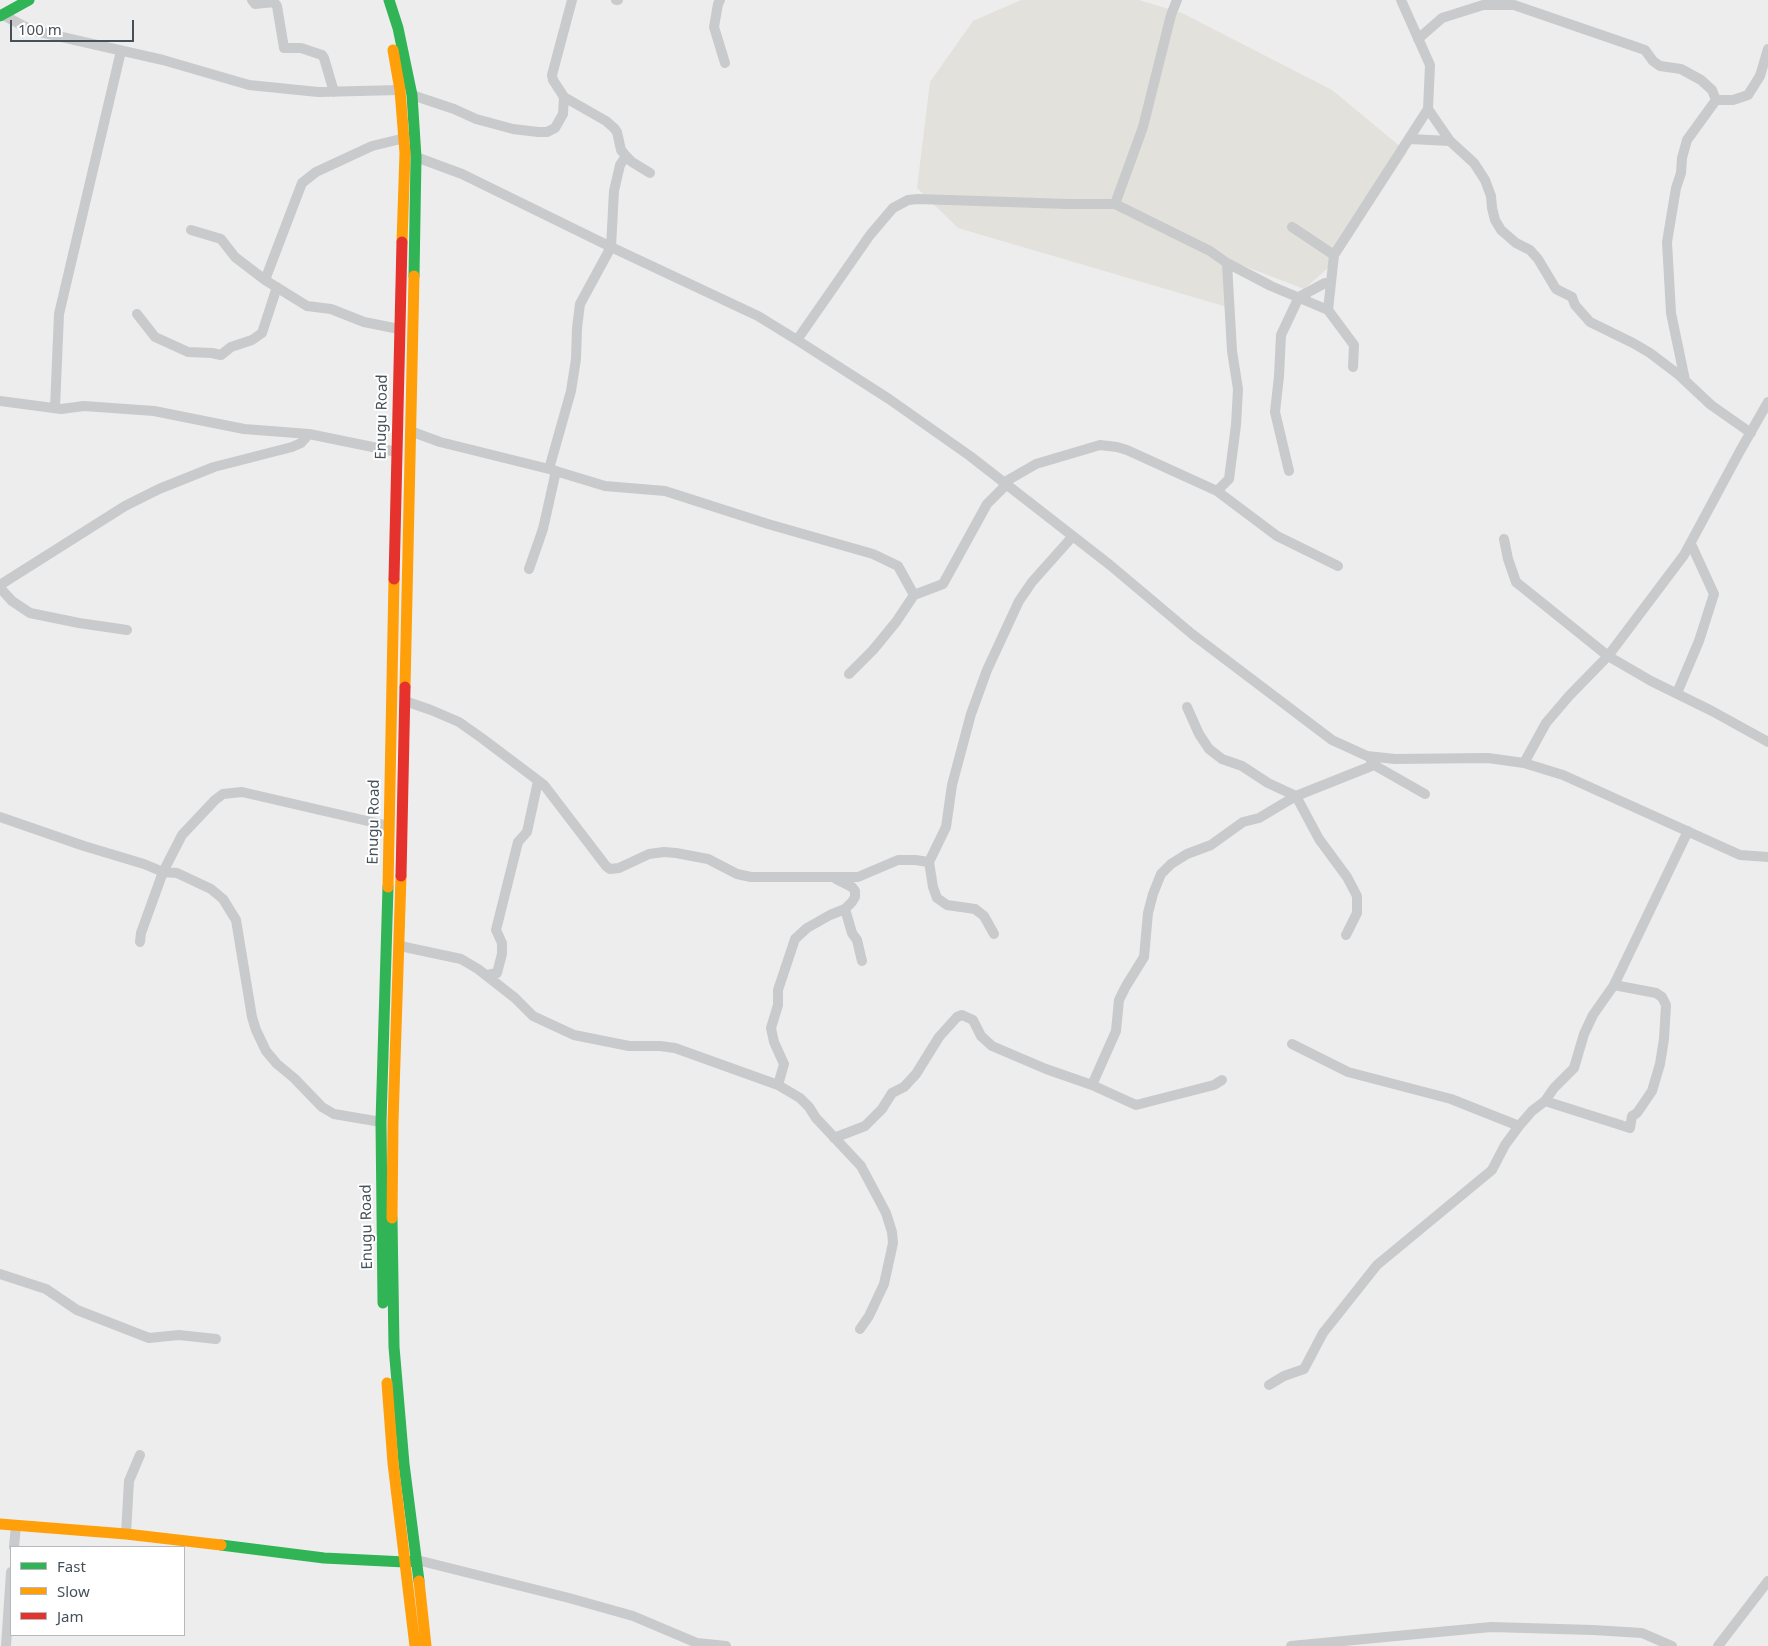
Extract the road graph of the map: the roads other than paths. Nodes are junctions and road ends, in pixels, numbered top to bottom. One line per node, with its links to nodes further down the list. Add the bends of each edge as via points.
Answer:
1 (29, 0): 9 (main road)
2 (252, 0): 15 (street, via 255,4 274,2 284,48 301,48 322,55)
3 (378, 0): 14 (main road, Enugu Road)
4 (389, 0): 16 (main road)
5 (572, 0): 17 (street, via 552,75)
6 (720, 0): 13 (street, via 714,27)
7 (1177, 0): 26 (street, via 1142,127)
8 (1401, 0): 10 (street)
9 (1, 16): 12 (street, via 31,30)
10 (1418, 39): 18 (street, via 1442,18 1483,5 1514,5 1645,50 1660,66 1682,70 1701,80 1712,90); 19 (street, via 1430,65)
11 (1768, 49): 18 (street, via 1760,76 1748,95 1733,100)
12 (121, 51): 15 (street, via 249,85); 44 (street, via 59,314)
13 (725, 63)
14 (400, 90): 15 (street); 20 (main road, Enugu Road)
15 (334, 92)
16 (412, 94): 17 (street, via 476,119 538,132 555,128 563,114); 24 (main road)
17 (564, 97): 23 (street, via 614,128)
18 (1716, 100): 41 (street, via 1687,140 1667,242 1671,313)
19 (1428, 109): 21 (street); 22 (street)
20 (405, 138): 32 (street, via 372,146 302,182); 38 (main road, Enugu Road)
21 (1410, 139): 22 (street); 30 (street)
22 (1450, 141): 41 (street, via 1474,163 1485,180 1495,220 1501,230 1530,250 1556,289 1572,297 1590,322 1650,353)
23 (626, 156): 25 (street); 29 (street, via 620,165 614,192)
24 (416, 157): 29 (street, via 462,174); 45 (main road)
25 (650, 173)
26 (1115, 204): 31 (street, via 1210,251); 39 (street, via 908,200 893,208 870,235)
27 (1292, 227): 30 (street)
28 (191, 230): 32 (street, via 222,239 235,257)
29 (610, 247): 39 (street, via 758,316); 49 (street, via 580,304 576,359)
30 (1334, 255): 36 (street)
31 (1227, 263): 35 (street); 52 (street, via 1232,351 1238,389 1229,479)
32 (265, 280): 34 (street)
33 (1325, 283): 35 (street)
34 (276, 287): 37 (street, via 262,333 221,355 188,352 155,337); 38 (street, via 307,306 331,309 364,322)
35 (1299, 297): 36 (street); 50 (street, via 1281,335 1275,405)
36 (1328, 310): 40 (street, via 1354,345)
37 (136, 314)
38 (399, 329): 48 (main road, Enugu Road)
39 (798, 340): 51 (street, via 970,456)
40 (1353, 367)
41 (1685, 380): 46 (street, via 1711,405)
42 (0, 401): 44 (street)
43 (1768, 402): 46 (street)
44 (55, 408): 47 (street, via 84,406 154,411 244,428)
45 (410, 431): 49 (street, via 440,442); 64 (main road)
46 (1751, 433): 55 (street)
47 (309, 434): 48 (street); 58 (street, via 292,446 214,467 133,501)
48 (397, 452): 74 (main road, Enugu Road)
49 (552, 470): 57 (street, via 542,529); 59 (street, via 605,486 665,492 873,554 898,566)
50 (1289, 471)
51 (1004, 484): 52 (street, via 1036,464 1109,445 1128,450); 53 (street); 59 (street, via 988,504 943,584)
52 (1217, 491): 56 (street, via 1277,536)
53 (1073, 536): 67 (street, via 1192,634 1299,716 1332,740); 77 (street, via 1019,601 987,670 952,785 946,827)
54 (1504, 539): 61 (street, via 1516,582)
55 (1691, 544): 61 (street); 63 (street, via 1714,594)
56 (1338, 566)
57 (529, 569)
58 (0, 586): 60 (street, via 12,601 30,613)
59 (914, 595): 62 (street, via 873,650)
60 (128, 630)
61 (1608, 656): 63 (street); 68 (street, via 1546,722)
62 (849, 674)
63 (1677, 693): 66 (street)
64 (405, 701): 70 (street, via 459,722); 84 (main road)
65 (1187, 707): 72 (street, via 1209,749 1222,759 1242,766)
66 (1768, 742)
67 (1367, 756): 68 (street, via 1395,759 1488,758); 69 (street)
68 (1524, 763): 75 (street, via 1563,775)
69 (1374, 765): 71 (street); 72 (street)
70 (538, 780): 79 (street, via 610,869 649,854 670,853 708,859 737,874 751,877); 86 (street, via 527,832 518,842 496,930 502,943 497,973)
71 (1425, 794)
72 (1296, 796): 82 (street, via 1319,839 1357,896 1358,913); 91 (street, via 1187,854 1162,874 1148,913 1144,957 1119,1000 1116,1031)
73 (0, 817): 78 (street)
74 (389, 826): 78 (street, via 242,792 223,794 182,835); 93 (main road, Enugu Road)
75 (1688, 831): 76 (street, via 1740,855); 87 (street)
76 (1765, 858)
77 (929, 862): 79 (street, via 898,860 858,877); 81 (street, via 937,898 947,904 975,909 984,916)
78 (163, 872): 83 (street); 93 (street, via 177,873 212,889 231,909 236,920 252,1017 271,1058 322,1107 334,1114)
79 (833, 877): 80 (street, via 855,891 855,897)
80 (845, 909): 85 (street); 90 (street, via 807,928 795,939 778,990 778,1005 771,1028 784,1064)
81 (994, 934)
82 (1346, 935)
83 (140, 942)
84 (400, 946): 86 (street, via 461,959); 105 (main road, via 393,1122 394,1347)
85 (862, 961)
86 (486, 975): 90 (street, via 533,1016 574,1035 629,1046 675,1048)
87 (1614, 985): 92 (street, via 1593,1015 1574,1068); 92 (street, via 1656,993 1666,1005 1660,1064 1652,1091 1632,1116 1630,1128)
88 (1292, 1044): 94 (street, via 1348,1072 1450,1099)
89 (1222, 1080): 91 (street, via 1214,1085 1138,1105)
90 (778, 1085): 95 (street, via 800,1098)
91 (1092, 1085): 95 (street, via 992,1046 981,1036 973,1020 962,1015 939,1037 916,1074 904,1087 892,1093 865,1126)
92 (1545, 1101): 94 (street)
93 (382, 1122): 105 (main road, Enugu Road, via 384,1348 393,1463)
94 (1519, 1126): 99 (street, via 1505,1144 1492,1170 1377,1265 1323,1333 1304,1369)
95 (834, 1138): 97 (street, via 861,1166 886,1213 892,1232 893,1243 884,1284)
96 (0, 1274): 98 (street, via 46,1289 77,1310 149,1338)
97 (860, 1329)
98 (216, 1339)
99 (1269, 1385)
100 (140, 1455): 103 (street, via 129,1481)
101 (0, 1524): 102 (main road)
102 (16, 1525): 103 (main road); 104 (street)
103 (126, 1534): 105 (main road, via 324,1558)
104 (14, 1546)
105 (411, 1561): 109 (street, via 633,1616); 111 (main road, Enugu Road); 112 (main road)
106 (10, 1576): 108 (street)
107 (1768, 1581): 116 (street)
108 (4, 1598): 110 (street)
109 (699, 1645): 113 (street)
110 (6, 1646)
111 (415, 1646)
112 (426, 1646)
113 (726, 1646)
114 (1291, 1646): 115 (street, via 1491,1627 1642,1633)
115 (1672, 1646)
116 (1718, 1646)

